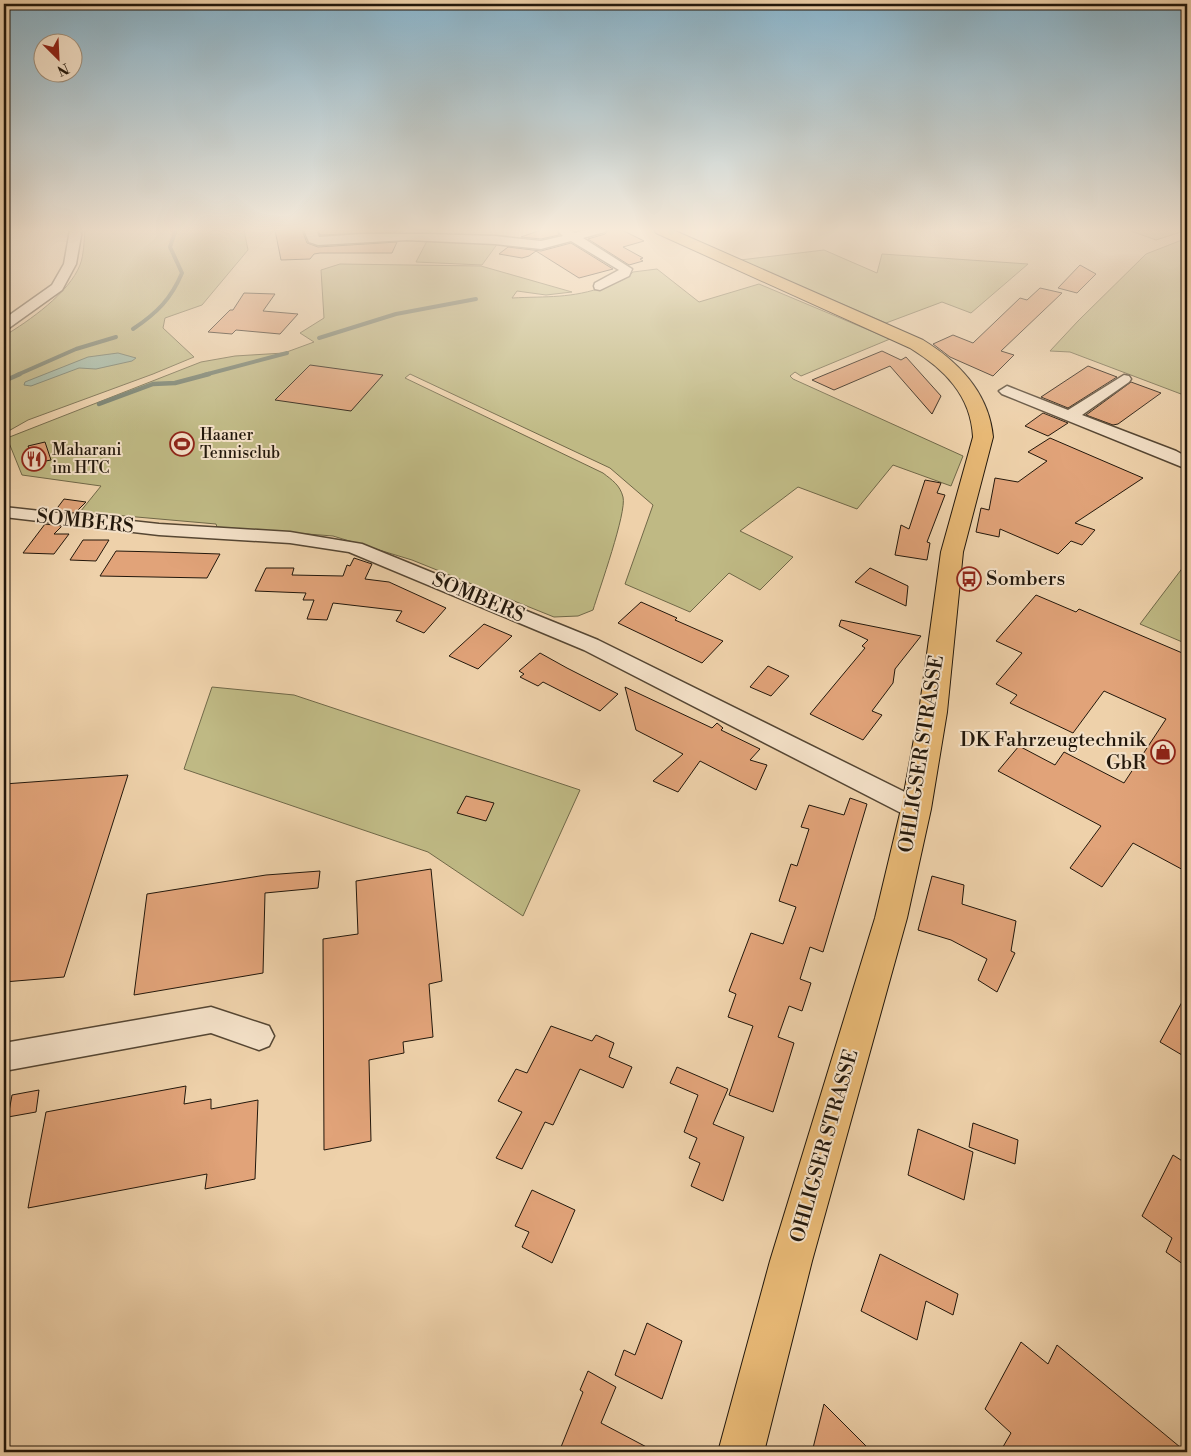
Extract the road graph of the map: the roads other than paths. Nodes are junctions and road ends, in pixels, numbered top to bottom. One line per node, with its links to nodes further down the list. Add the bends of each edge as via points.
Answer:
1 (42, 298): 3 (street)
2 (810, 298): 11 (main road, OHLIGSER STRASSE, via 914,343 957,376 980,413 983,437 952,552 933,712)
3 (4, 325)
4 (1124, 379): 6 (street)
5 (1007, 391): 6 (street)
6 (1071, 415): 7 (street)
7 (1187, 464)
8 (1187, 469): 9 (street, via 1183,473)
9 (1187, 477)
10 (4, 512): 11 (street, SOMBERS, via 143,528 295,536 355,548 591,645)
11 (916, 809): 14 (main road, OHLIGSER STRASSE, via 891,918 791,1261)
12 (259, 1036): 13 (street, via 210,1020)
13 (4, 1057)
14 (741, 1452)

